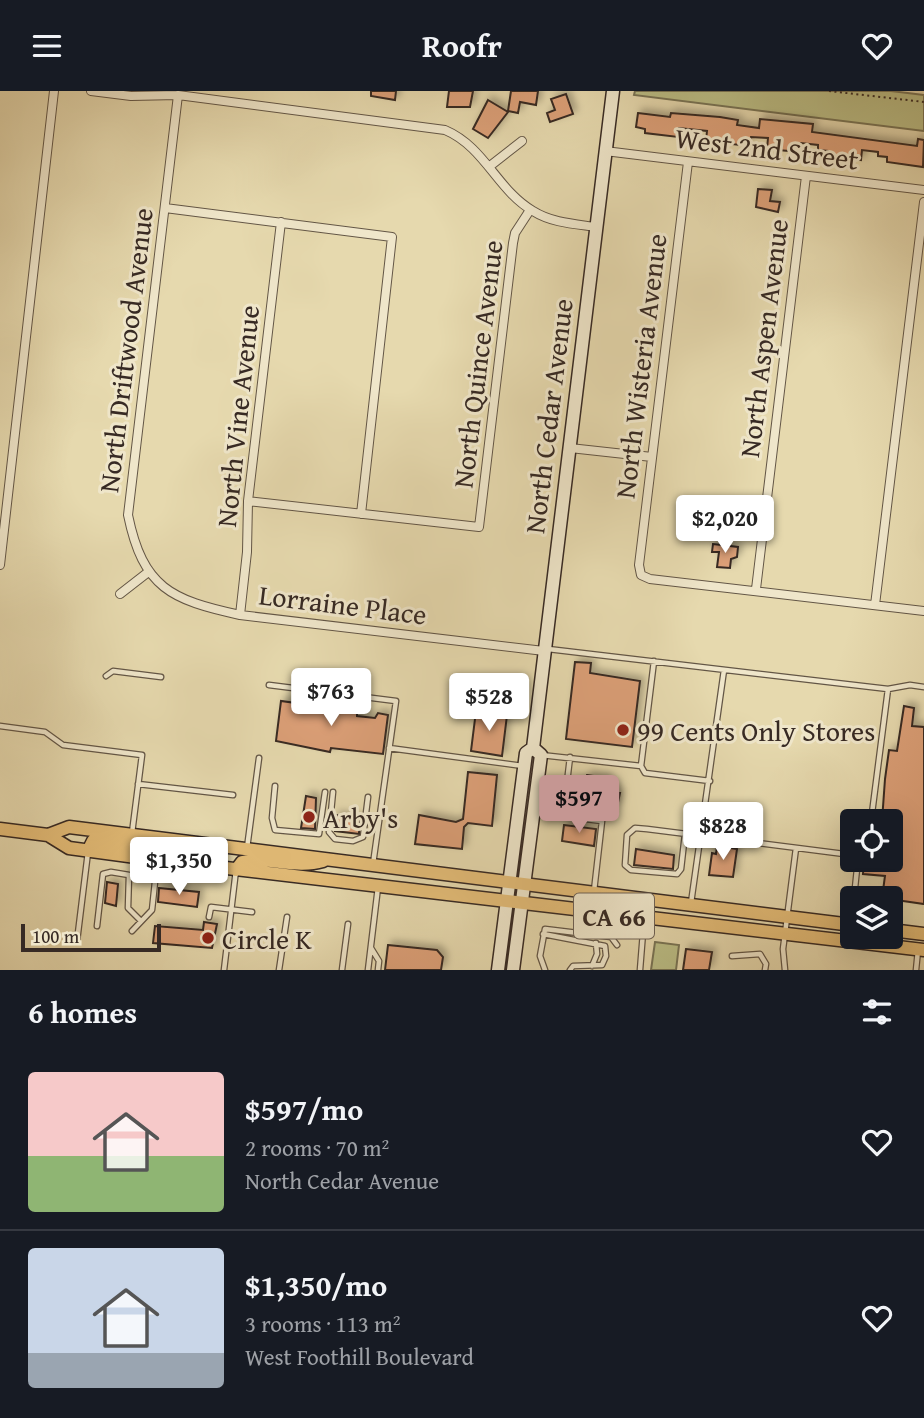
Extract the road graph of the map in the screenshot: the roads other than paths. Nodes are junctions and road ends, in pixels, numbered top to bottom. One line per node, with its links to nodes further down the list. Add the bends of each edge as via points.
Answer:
1 (54, 91): 19 (street)
2 (91, 91): 4 (street)
3 (612, 91): 6 (main road, North Cedar Avenue)
4 (178, 95): 8 (street, via 432,127 457,135); 12 (street, North Driftwood Avenue)
5 (522, 141): 8 (street)
6 (605, 151): 7 (street, West 2nd Street); 15 (main road, North Cedar Avenue)
7 (688, 162): 9 (street, West 2nd Street); 17 (street, North Wisteria Avenue)
8 (490, 166): 13 (street)
9 (806, 176): 10 (street, West 2nd Street); 23 (street, North Aspen Avenue)
10 (924, 190)
11 (924, 202): 25 (street)
12 (165, 208): 14 (street); 22 (street, North Driftwood Avenue, via 128,515 134,545)
13 (530, 210): 15 (street, via 558,221); 20 (street, North Quince Avenue, via 513,243 479,527)
14 (281, 222): 18 (street, North Vine Avenue); 20 (street, via 392,237)
15 (596, 227): 16 (main road, North Cedar Avenue)
16 (570, 448): 17 (street); 28 (main road, North Cedar Avenue)
17 (652, 457): 23 (street, North Wisteria Avenue, via 641,575)
18 (248, 501): 20 (street); 27 (street, North Vine Avenue)
19 (4, 504): 21 (street)
20 (361, 514)
21 (0, 565)
22 (147, 573): 24 (street); 27 (street, Lorraine Place, via 175,595 199,606)
23 (756, 589): 25 (street)
24 (120, 594)
25 (875, 604): 26 (street)
26 (924, 611)
27 (240, 615): 28 (street, Lorraine Place)
28 (544, 650): 29 (lane); 38 (main road, North Cedar Avenue)
29 (654, 661): 30 (lane); 42 (lane)
30 (724, 670): 35 (lane); 43 (lane)
31 (106, 676): 32 (lane, via 113,671)
32 (161, 677)
33 (269, 685): 37 (lane, via 396,701)
34 (924, 687): 35 (lane)
35 (888, 689): 50 (lane)
36 (0, 726): 44 (lane, via 46,732 63,745 142,755)
37 (389, 748): 41 (lane); 65 (lane)
38 (537, 751): 39 (lane); 41 (main road, North Cedar Avenue, via 526,753); 51 (main road, North Cedar Avenue)
39 (570, 757): 42 (lane); 52 (lane)
40 (259, 758): 59 (lane)
41 (524, 766): 67 (main road, North Cedar Avenue)
42 (641, 766): 43 (lane, via 645,773)
43 (710, 781): 57 (lane)
44 (138, 783): 48 (lane); 54 (lane)
45 (275, 786): 46 (lane, via 275,830 310,835 319,834)
46 (325, 792)
47 (333, 792): 49 (lane, via 329,832 335,839 363,837)
48 (233, 795)
49 (368, 797)
50 (873, 809)
51 (534, 813): 52 (lane); 68 (main road, North Cedar Avenue)
52 (563, 816): 70 (lane, via 602,821)
53 (0, 829): 56 (main road)
54 (132, 834): 56 (main road, via 69,827); 58 (main road)
55 (685, 834): 55 (lane, via 632,828 624,862 631,870 679,873); 57 (lane)
56 (48, 835): 61 (main road, CA 66, via 69,848)
57 (702, 836): 60 (lane); 73 (lane)
58 (194, 842): 59 (main road); 61 (main road, via 178,849 93,841)
59 (247, 848): 63 (main road)
60 (796, 848): 62 (lane); 76 (lane)
61 (88, 851): 64 (main road, CA 66); 89 (lane)
62 (840, 854)
63 (330, 858): 65 (main road); 66 (main road, via 304,866 252,860 242,862)
64 (158, 860): 66 (main road, CA 66); 80 (lane, via 152,910)
65 (373, 864): 67 (main road)
66 (236, 870): 69 (main road, CA 66); 74 (lane)
67 (510, 881): 68 (main road); 71 (main road, North Cedar Avenue)
68 (525, 883): 70 (main road); 72 (main road, North Cedar Avenue)
69 (378, 886): 71 (main road, CA 66); 92 (lane)
70 (594, 892): 73 (main road)
71 (507, 902): 72 (main road, CA 66); 101 (main road, North Cedar Avenue)
72 (522, 904): 79 (main road, CA 66); 102 (main road, North Cedar Avenue)
73 (691, 904): 76 (main road)
74 (231, 910): 75 (lane); 77 (lane, via 211,907); 96 (lane)
75 (252, 912)
76 (787, 916): 81 (main road); 88 (lane)
77 (209, 917)
78 (287, 917): 97 (lane)
79 (645, 919): 88 (main road, CA 66); 105 (lane)
80 (141, 921): 83 (lane, via 128,908 131,878 111,872 103,874); 84 (lane)
81 (840, 923)
82 (348, 924): 98 (lane)
83 (97, 926)
84 (132, 931)
85 (903, 931): 87 (main road)
86 (543, 934): 90 (lane); 91 (lane, via 545,929 559,929 611,937); 103 (lane, via 540,956)
87 (924, 934)
88 (785, 935): 93 (main road, CA 66); 107 (lane)
89 (77, 941)
90 (596, 943): 95 (lane); 95 (lane, via 605,946 606,956 602,965)
91 (617, 945)
92 (370, 948): 99 (lane); 100 (lane)
93 (921, 950): 108 (lane)
94 (732, 956): 106 (lane, via 760,954)
95 (591, 967): 104 (lane, via 573,966)
96 (224, 970)
97 (279, 970)
98 (342, 970)
99 (368, 970)
100 (379, 970)
101 (498, 970)
102 (513, 970)
103 (545, 970)
104 (570, 970)
105 (640, 970)
106 (765, 970)
107 (785, 970)
108 (916, 970)

